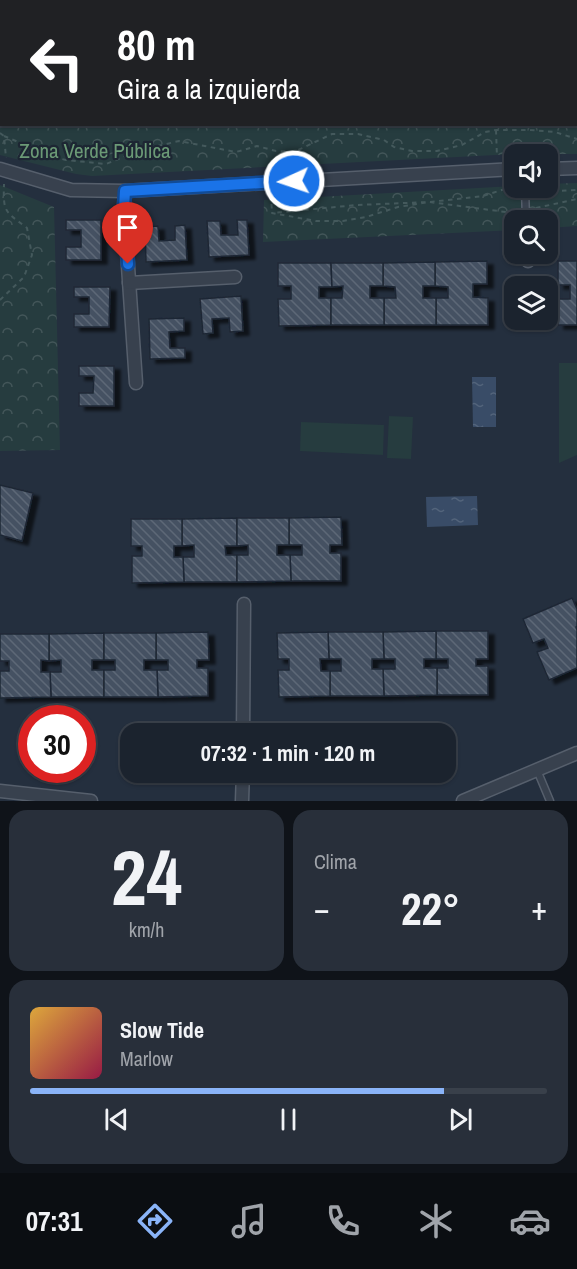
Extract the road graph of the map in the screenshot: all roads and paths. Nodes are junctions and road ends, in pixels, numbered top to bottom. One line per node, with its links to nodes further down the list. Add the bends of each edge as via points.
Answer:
1 (0, 133): 2 (path)
2 (4, 136): 3 (path, via 48,156 106,164 178,141 236,152 257,146 294,152 332,134 358,134 412,152 462,145 496,130 555,132); 6 (path, via 6,156)
3 (577, 139)
4 (577, 168): 5 (street)
5 (558, 169)
6 (2, 170): 12 (street, via 71,190); 20 (path, via 7,212 27,228 32,255 24,277)
7 (504, 170): 8 (street)
8 (271, 182): 12 (street); 17 (path)
9 (504, 189): 14 (path, via 483,196)
10 (558, 190): 11 (path)
11 (577, 190)
12 (125, 191): 19 (street)
13 (577, 199): 15 (path)
14 (429, 202): 16 (path); 17 (path); 17 (path, via 344,221 316,221)
15 (529, 210)
16 (504, 212)
17 (272, 213)
18 (235, 277): 19 (street)
19 (129, 283): 21 (street)
20 (0, 300)
21 (136, 383)
22 (244, 604): 23 (street)
23 (243, 723)
24 (577, 753): 25 (street)
25 (537, 769): 30 (street); 31 (lane)
26 (243, 783): 29 (street)
27 (0, 791): 28 (street)
28 (91, 801)
29 (242, 801)
30 (463, 801)
31 (550, 801)

